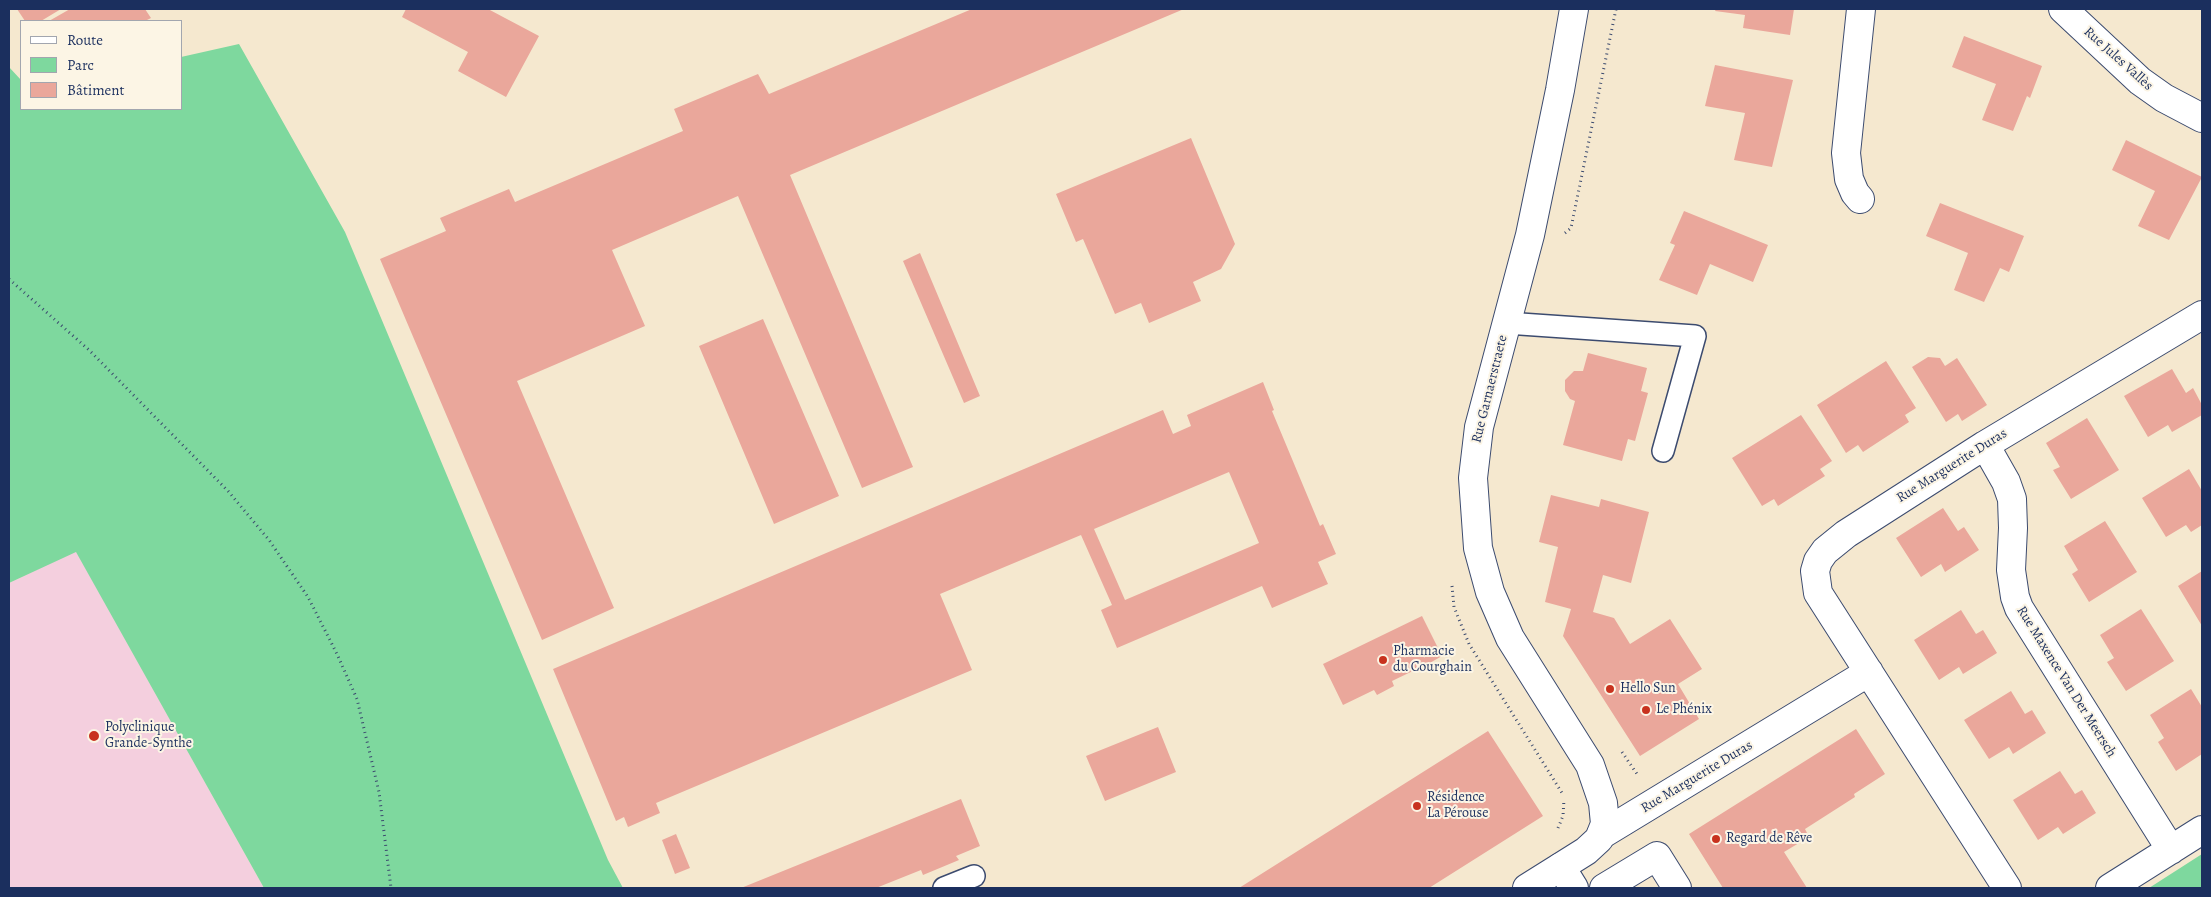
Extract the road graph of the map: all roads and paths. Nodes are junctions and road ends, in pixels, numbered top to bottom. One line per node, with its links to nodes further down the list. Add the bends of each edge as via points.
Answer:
1 (1574, 9): 7 (street, Rue Garnaerstraete, via 1560,90)
2 (1616, 9): 7 (path, via 1571,228)
3 (1861, 9): 6 (street, via 1846,153 1849,178)
4 (2063, 9): 5 (street, Rue Jules Vallès, via 2140,81)
5 (2202, 118)
6 (1860, 199)
7 (1542, 239): 10 (street, Rue Garnaerstraete)
8 (9, 279): 21 (path, via 89,350 228,491 308,597 357,699 379,792)
9 (2200, 320): 11 (street, Rue Marguerite Duras)
10 (1506, 323): 12 (lane, via 1695,336); 17 (street, Rue Garnaerstraete, via 1474,453 1473,496 1478,548 1490,592 1510,638 1590,765 1604,814)
11 (1985, 445): 13 (street, Rue Marguerite Duras, via 1846,534 1818,561 1815,571 1818,593); 18 (street, Rue Maxence Van Der Meersch, via 2012,499 2011,570 2019,608)
12 (1662, 451)
13 (1869, 672): 15 (street, Rue Marguerite Duras); 26 (street, Rue Marguerite Duras)
14 (1618, 744): 15 (path)
15 (1655, 803): 17 (street, Rue Marguerite Duras)
16 (2202, 830): 18 (street)
17 (1601, 835): 20 (street, Rue Marguerite Duras)
18 (2170, 850): 27 (street)
19 (974, 876): 22 (lane)
20 (1568, 878): 23 (street, Rue Marguerite Duras)
21 (391, 888)
22 (944, 888)
23 (1528, 888)
24 (1604, 888): 25 (street, via 1657,856)
25 (1677, 888)
26 (2007, 888)
27 (2110, 888)

